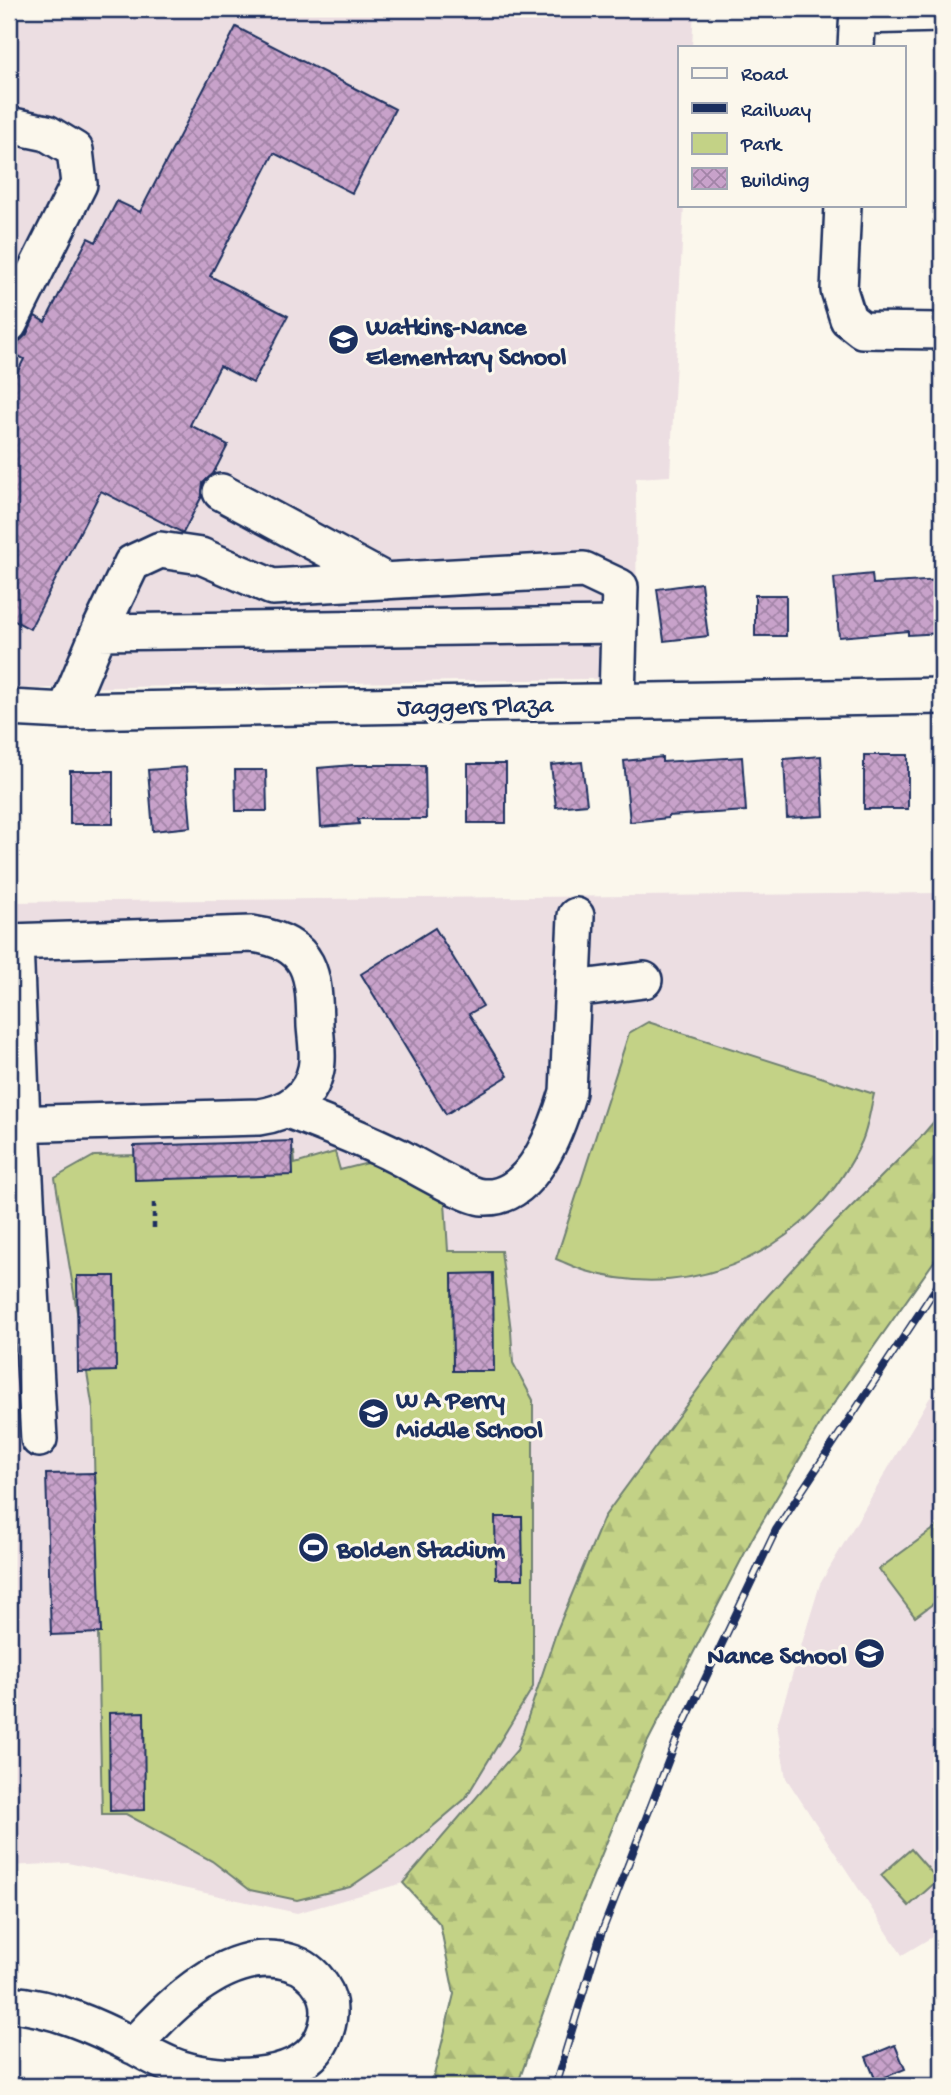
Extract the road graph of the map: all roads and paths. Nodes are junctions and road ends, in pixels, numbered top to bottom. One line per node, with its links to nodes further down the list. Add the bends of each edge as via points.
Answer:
1 (942, 14): 2 (street)
2 (858, 24)
3 (12, 133): 5 (street, via 47,133 75,150 79,184)
4 (843, 206): 6 (street, via 839,290 848,319 862,330)
5 (9, 324)
6 (942, 331)
7 (221, 492): 8 (street)
8 (386, 581): 9 (street, via 584,570 620,587); 10 (street, via 272,587 201,556 160,550 132,563)
9 (619, 625): 10 (street); 12 (street)
10 (99, 632): 14 (street)
11 (942, 696): 12 (street, Jaggers Plaza)
12 (617, 701): 14 (street, Jaggers Plaza)
13 (9, 708): 14 (street, Jaggers Plaza)
14 (66, 711)
15 (576, 916): 18 (street)
16 (12, 942): 19 (street, via 252,934 283,943 310,970 317,1067 302,1097); 20 (street)
17 (644, 979): 18 (street)
18 (574, 989): 19 (street, via 568,1092 561,1116 537,1165 511,1190 482,1197 368,1142)
19 (288, 1110): 20 (street, via 259,1117)
20 (15, 1124): 23 (street)
21 (154, 1203): 22 (path)
22 (154, 1231)
23 (23, 1404): 24 (street)
24 (39, 1438)
25 (9, 2004): 26 (street, via 65,2015)
26 (133, 2046): 26 (street, via 195,2073 269,2073 312,2054 326,2030 328,2002 311,1972 297,1964 264,1958 246,1961 211,1978 173,2005)

